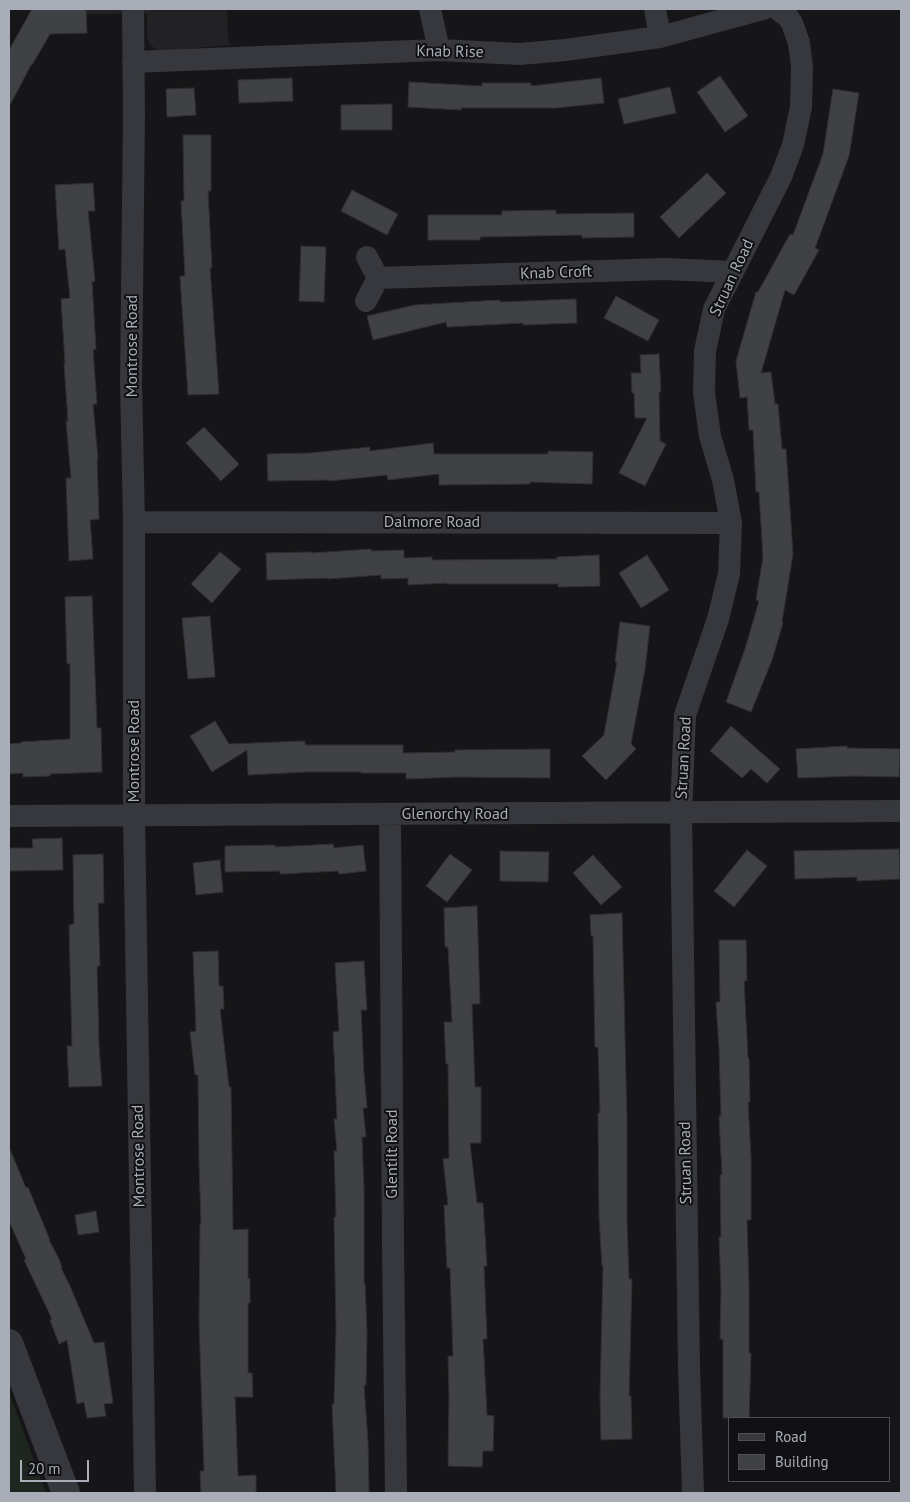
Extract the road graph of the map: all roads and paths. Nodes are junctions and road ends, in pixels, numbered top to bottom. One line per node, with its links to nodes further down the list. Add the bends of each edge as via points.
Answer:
1 (133, 9): 8 (street, Montrose Road)
2 (430, 9): 7 (street)
3 (655, 9): 6 (street)
4 (763, 9): 6 (street, Knab Rise)
5 (784, 16): 10 (street, Struan Road, via 799,43 802,67 800,107 793,145 781,177)
6 (660, 37): 7 (street, Knab Rise, via 520,54)
7 (439, 50): 8 (street, Knab Rise)
8 (133, 62): 13 (street, Montrose Road, via 131,384)
9 (367, 257): 11 (street)
10 (733, 272): 11 (street, Knab Croft, via 665,269); 14 (street, Struan Road, via 714,308 705,351 704,392 710,436)
11 (378, 278): 12 (street)
12 (366, 301)
13 (134, 522): 14 (street, Dalmore Road); 18 (street, Montrose Road)
14 (731, 523): 16 (street, Struan Road, via 729,574 718,620 685,715)
15 (901, 811): 16 (street, Glenorchy Road)
16 (681, 813): 17 (street, Glenorchy Road); 24 (street, Struan Road, via 688,1358)
17 (390, 814): 18 (street, Glenorchy Road); 23 (street, Glentilt Road)
18 (134, 815): 19 (street, Glenorchy Road); 22 (street, Montrose Road)
19 (9, 816)
20 (9, 1342): 21 (street)
21 (66, 1493)
22 (145, 1493)
23 (396, 1493)
24 (693, 1493)

